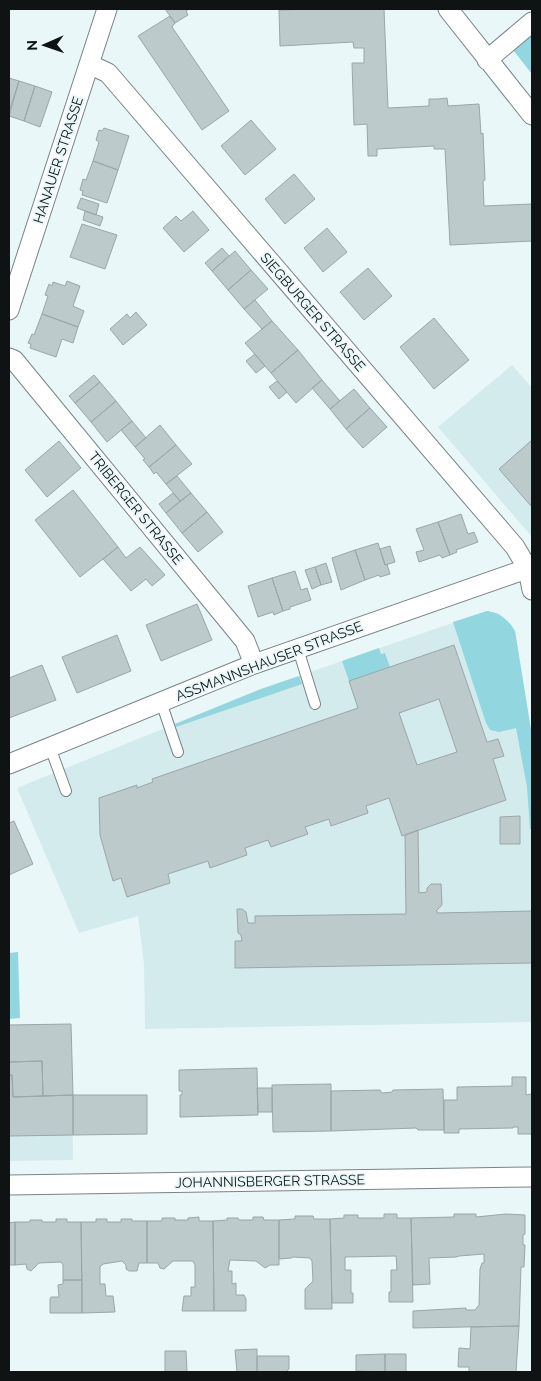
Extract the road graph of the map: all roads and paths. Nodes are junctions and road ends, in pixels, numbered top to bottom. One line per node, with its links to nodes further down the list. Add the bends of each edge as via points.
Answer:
1 (107, 9): 5 (street, HANAUER STRASSE)
2 (448, 9): 4 (street)
3 (532, 22): 4 (street)
4 (487, 60): 6 (street)
5 (89, 64): 7 (street, HANAUER STRASSE); 9 (street, SIEGBURGER STRASSE, via 108,73)
6 (530, 106)
7 (9, 310)
8 (9, 358): 12 (street, TRIBERGER STRASSE, via 14,360 245,641)
9 (530, 568): 10 (street, SIEGBURGER STRASSE); 11 (street, ASSMANNSHAUSER STRASSE)
10 (532, 590)
11 (298, 649): 12 (street, ASSMANNSHAUSER STRASSE); 14 (lane)
12 (254, 664): 13 (street, ASSMANNSHAUSER STRASSE)
13 (162, 702): 15 (street, ASSMANNSHAUSER STRASSE); 16 (lane)
14 (315, 704)
15 (50, 747): 17 (street, ASSMANNSHAUSER STRASSE); 18 (lane)
16 (178, 752)
17 (9, 764)
18 (66, 791)
19 (532, 1177): 20 (street, JOHANNISBERGER STRASSE)
20 (9, 1185)

